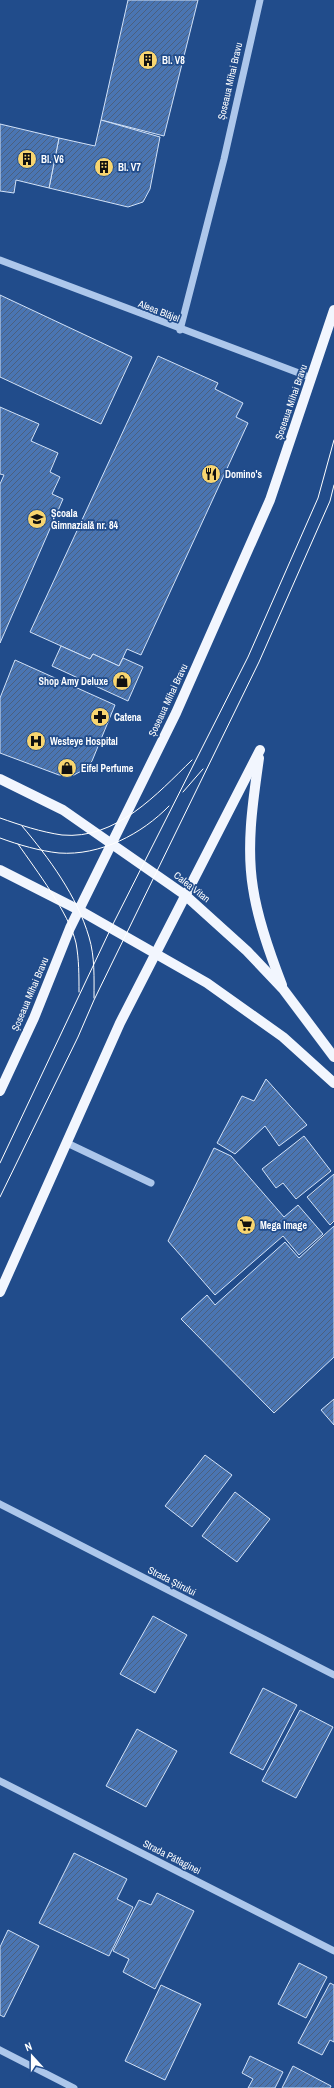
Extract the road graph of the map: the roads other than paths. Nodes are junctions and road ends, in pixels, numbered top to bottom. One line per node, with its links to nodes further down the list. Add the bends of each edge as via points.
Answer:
1 (260, 0): 4 (street, Șoseaua Mihai Bravu, via 224,159)
2 (0, 260): 4 (street, Aleea Blăjel)
3 (334, 310): 5 (main road, Șoseaua Mihai Bravu)
4 (180, 330): 5 (street, Aleea Blăjel)
5 (312, 378): 7 (main road, Șoseaua Mihai Bravu, via 270,500 176,713)
6 (0, 779): 7 (main road, Calea Vitan, via 47,801)
7 (112, 844): 9 (main road, Calea Vitan); 10 (main road, Șoseaua Mihai Bravu)
8 (0, 870): 10 (main road)
9 (185, 895): 11 (main road); 12 (main road, Calea Vitan, via 242,945); 12 (main road, via 260,750 252,808 250,850 253,888 270,953)
10 (79, 910): 11 (main road); 15 (main road, Șoseaua Mihai Bravu, via 34,1018)
11 (155, 952): 14 (main road, via 207,983 271,1029); 16 (main road, via 120,1023)
12 (283, 989): 13 (main road, Calea Vitan)
13 (334, 1057)
14 (334, 1083)
15 (0, 1090)
16 (67, 1143): 17 (street); 18 (main road)
17 (151, 1183)
18 (0, 1292)
19 (0, 1504): 20 (street, Strada Știrului)
20 (334, 1675)
21 (0, 1781): 22 (street, Strada Pătlaginei)
22 (334, 1950)
23 (0, 2050): 24 (street)
24 (74, 2088)

